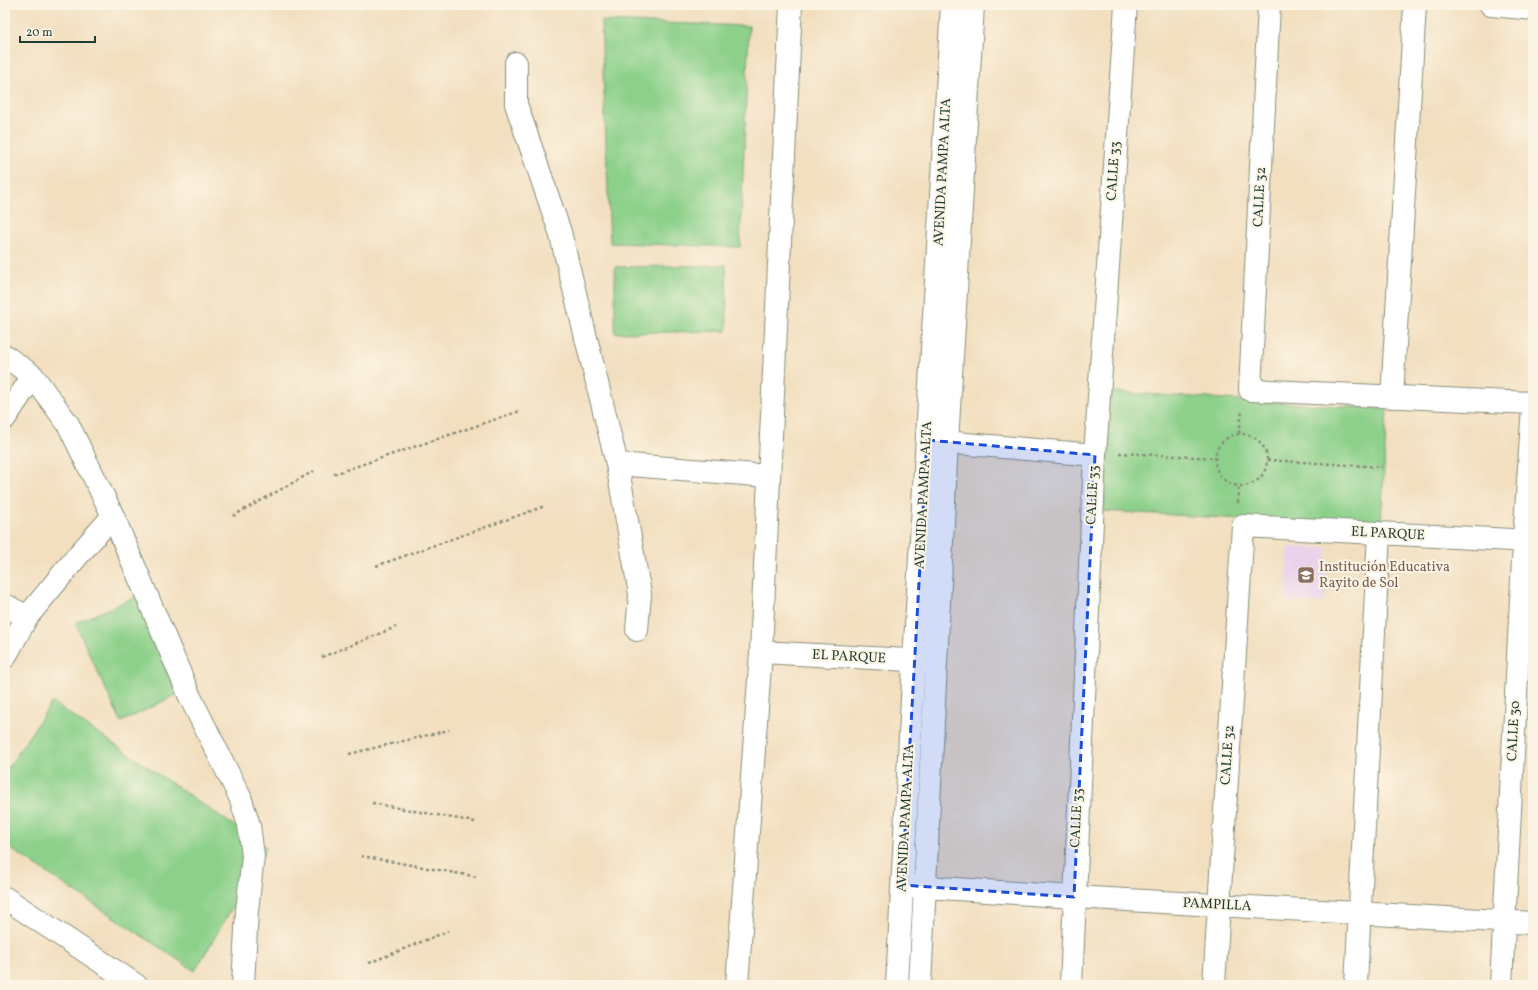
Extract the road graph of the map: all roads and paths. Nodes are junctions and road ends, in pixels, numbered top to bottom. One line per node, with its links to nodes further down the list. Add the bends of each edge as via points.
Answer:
1 (791, 5): 25 (street)
2 (952, 5): 17 (street, AVENIDA PAMPA ALTA)
3 (973, 5): 17 (street, AVENIDA PAMPA ALTA)
4 (1126, 5): 18 (street, CALLE 33)
5 (1269, 5): 12 (street, CALLE 32, via 1250,390)
6 (1415, 5): 12 (street)
7 (1491, 5): 8 (street)
8 (1533, 9)
9 (516, 63): 21 (street, via 516,104 560,232)
10 (5, 356): 11 (street)
11 (33, 376): 16 (street); 27 (street, via 68,424)
12 (1392, 397): 13 (street)
13 (1533, 403)
14 (1533, 406): 31 (street, CALLE 30)
15 (520, 411): 24 (path)
16 (5, 418)
17 (937, 441): 18 (street); 40 (street, AVENIDA PAMPA ALTA); 41 (street, AVENIDA PAMPA ALTA)
18 (1094, 455): 19 (path, via 1110,452); 50 (street, CALLE 33)
19 (1214, 458): 20 (path, via 1222,441 1239,433 1256,438 1262,444); 20 (path, via 1220,476 1227,482 1244,486 1260,477)
20 (1267, 460): 22 (path)
21 (617, 464): 25 (street); 36 (street, via 640,594)
22 (1382, 468)
23 (314, 471): 28 (path)
24 (334, 474)
25 (769, 476): 37 (street)
26 (545, 506): 32 (path)
27 (113, 516): 34 (street); 59 (street, via 190,697 240,797 249,825 253,856)
28 (233, 516)
29 (1243, 526): 30 (street, EL PARQUE); 52 (street, CALLE 32)
30 (1378, 533): 31 (street, EL PARQUE); 53 (street)
31 (1528, 541): 54 (street, CALLE 30)
32 (376, 566)
33 (5, 605): 34 (street)
34 (27, 618): 38 (street)
35 (396, 627): 39 (path)
36 (637, 630)
37 (761, 652): 40 (street, EL PARQUE); 60 (street)
38 (5, 656)
39 (322, 657)
40 (914, 660): 41 (street, EL PARQUE); 48 (street, AVENIDA PAMPA ALTA)
41 (937, 661): 49 (street, AVENIDA PAMPA ALTA)
42 (450, 730): 43 (path)
43 (349, 754)
44 (372, 803): 45 (path)
45 (475, 822)
46 (361, 856): 47 (path)
47 (478, 877)
48 (902, 885): 49 (street, PAMPILLA); 61 (street, AVENIDA PAMPA ALTA)
49 (925, 886): 50 (street, PAMPILLA); 62 (street, AVENIDA PAMPA ALTA)
50 (1074, 897): 52 (street, PAMPILLA); 63 (street, CALLE 33)
51 (5, 898): 58 (street)
52 (1219, 905): 53 (street, PAMPILLA); 64 (street, CALLE 32)
53 (1360, 913): 54 (street, PAMPILLA); 65 (street)
54 (1504, 921): 55 (street, PAMPILLA); 66 (street, CALLE 30)
55 (1533, 923)
56 (448, 931): 57 (path)
57 (369, 963)
58 (127, 982)
59 (243, 985)
60 (737, 985)
61 (897, 985)
62 (920, 985)
63 (1070, 985)
64 (1214, 985)
65 (1356, 985)
66 (1501, 985)

